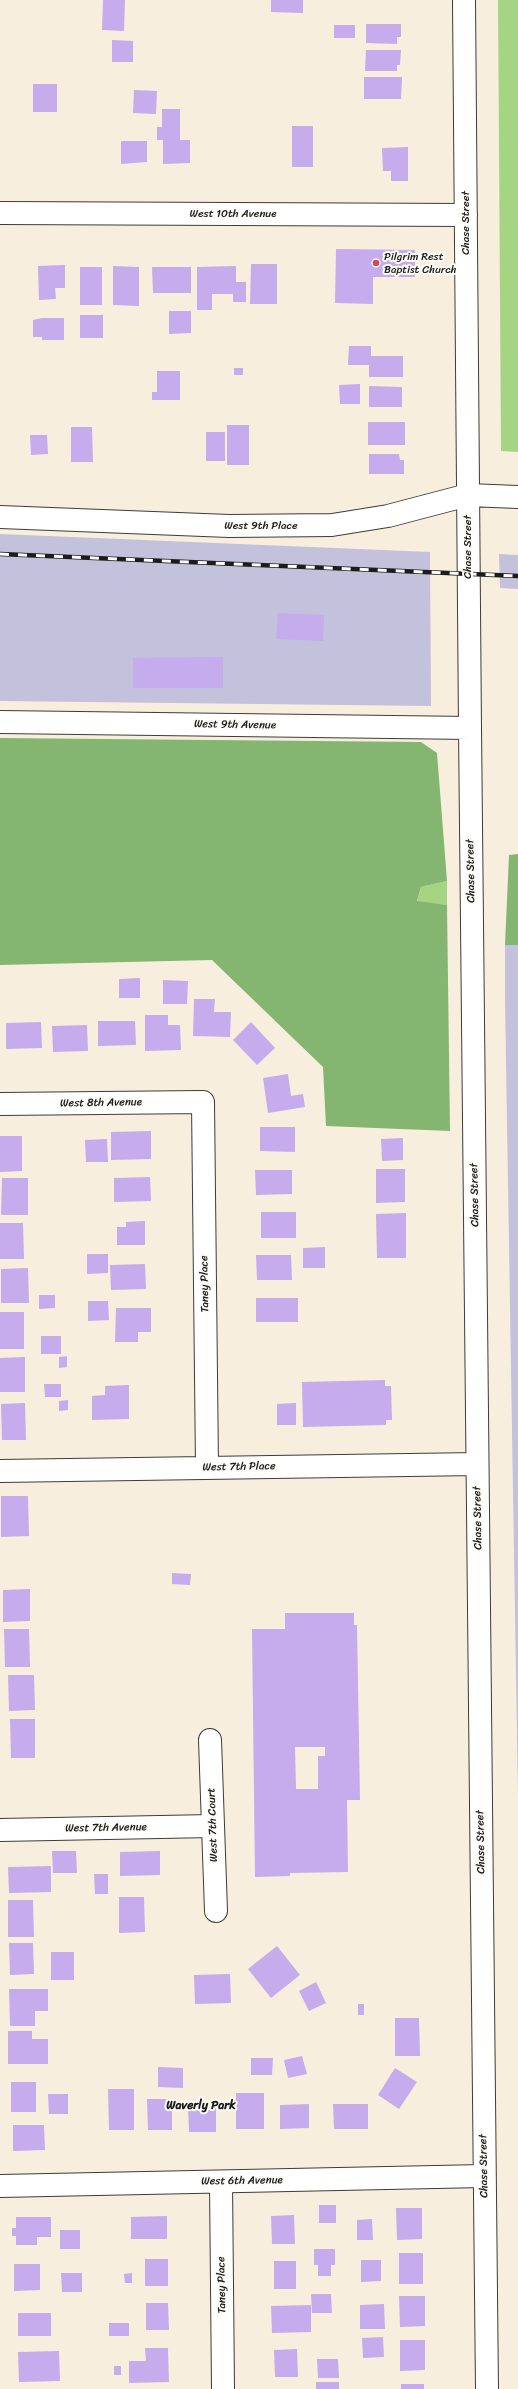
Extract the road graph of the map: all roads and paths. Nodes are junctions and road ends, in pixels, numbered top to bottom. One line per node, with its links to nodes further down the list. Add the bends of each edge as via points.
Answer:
1 (464, 0): 3 (street, Chase Street)
2 (0, 214): 3 (street, West 10th Avenue)
3 (466, 216): 4 (street, Chase Street)
4 (468, 495): 5 (street, West 9th Place); 6 (street, West 9th Place, via 388,516 332,525 229,526); 8 (street, Chase Street)
5 (518, 497)
6 (0, 517)
7 (0, 722): 8 (street, West 9th Avenue)
8 (470, 728): 11 (street, Chase Street)
9 (203, 1102): 10 (street, West 8th Avenue); 12 (street, Taney Place)
10 (0, 1104)
11 (477, 1464): 12 (street, West 7th Place); 18 (street, Chase Street)
12 (207, 1467): 13 (street, West 7th Place)
13 (0, 1471)
14 (210, 1740): 15 (street, West 7th Court)
15 (213, 1826): 16 (street, West 7th Avenue); 17 (street, West 7th Court)
16 (0, 1830)
17 (216, 1911)
18 (484, 2176): 19 (street, West 6th Avenue); 22 (street, Chase Street)
19 (221, 2182): 20 (street, West 6th Avenue); 21 (street, Taney Place)
20 (0, 2186)
21 (223, 2389)
22 (487, 2389)

